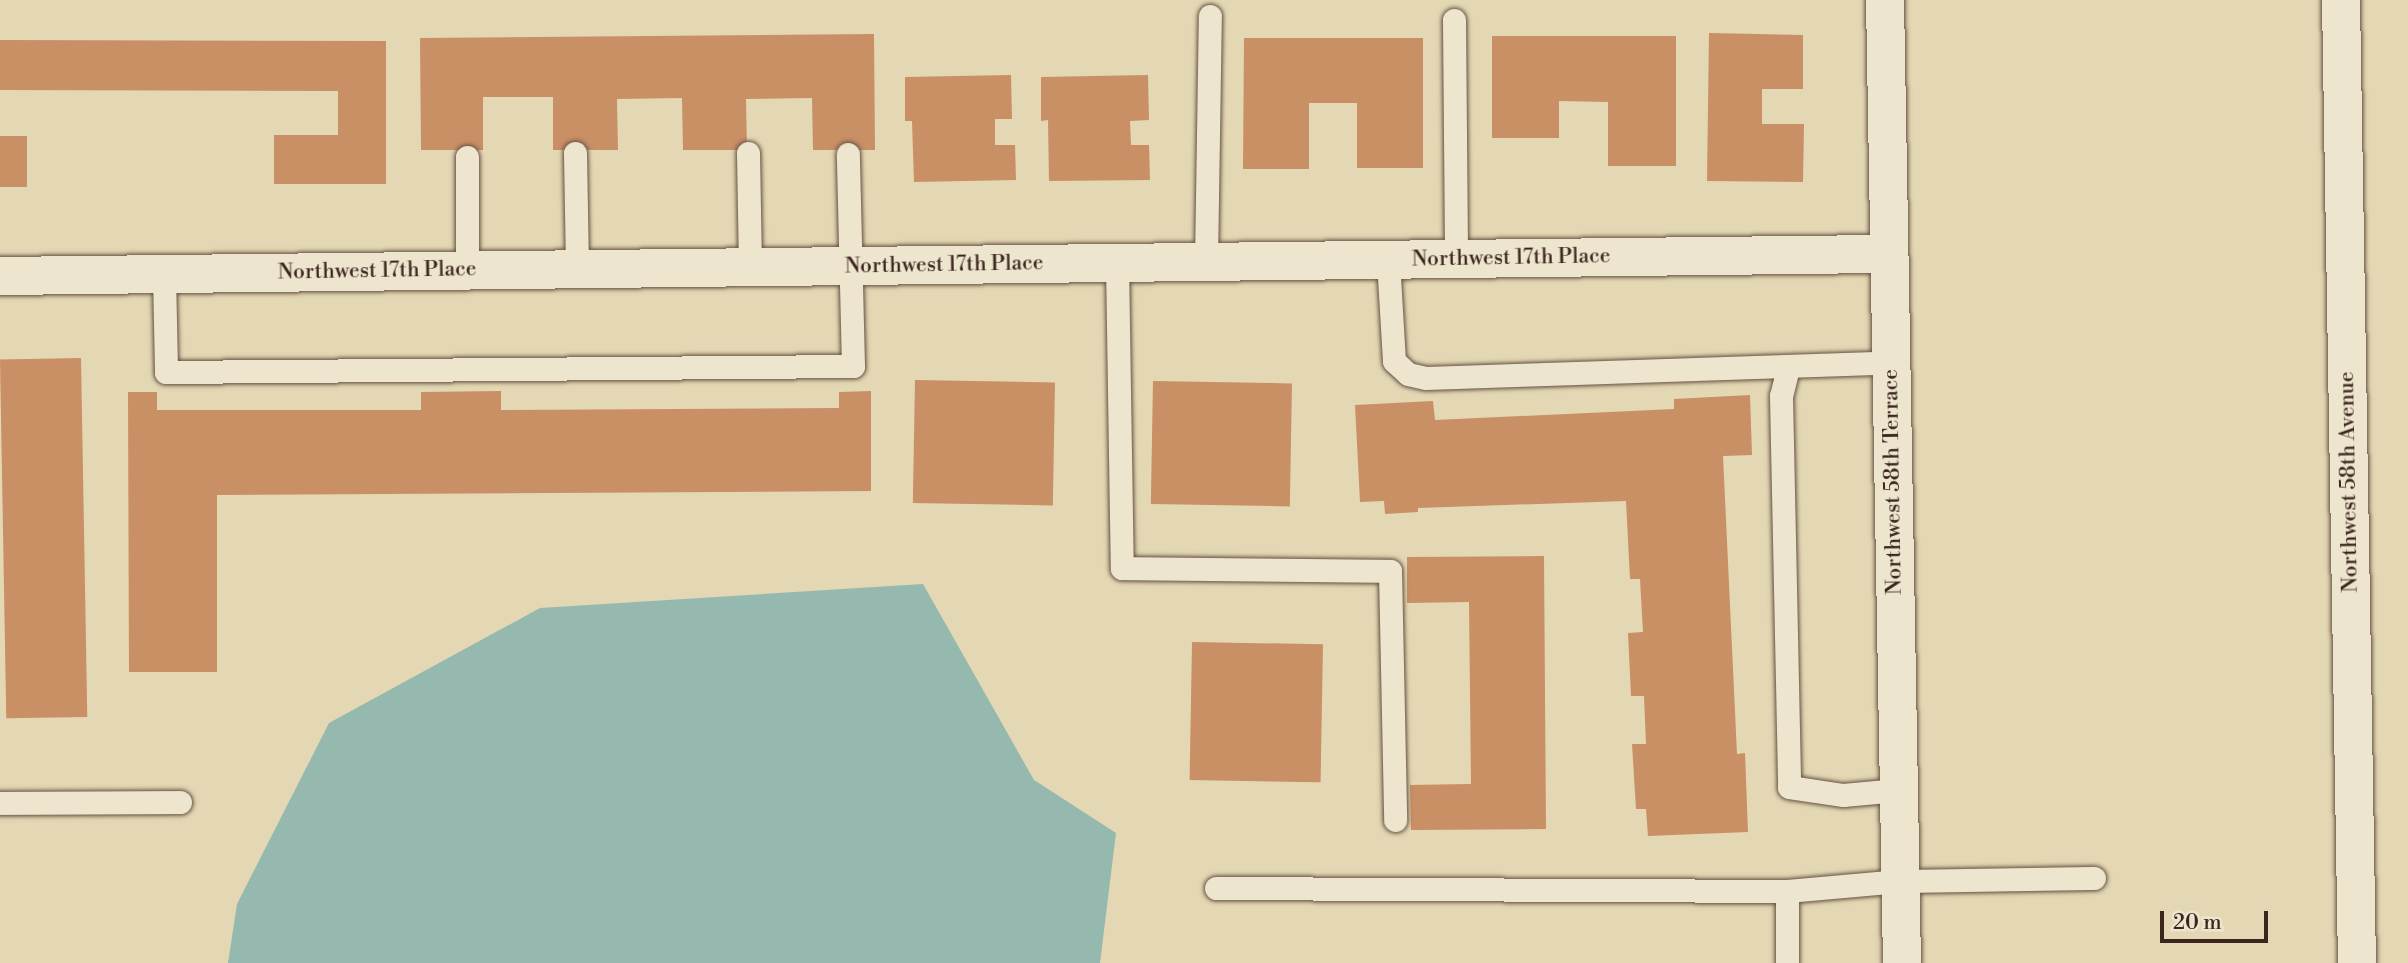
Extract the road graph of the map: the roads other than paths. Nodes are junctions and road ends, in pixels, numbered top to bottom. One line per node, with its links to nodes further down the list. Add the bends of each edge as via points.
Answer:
1 (1885, 0): 9 (street, Northwest 58th Terrace)
2 (2341, 0): 32 (street, Northwest 58th Avenue)
3 (1210, 16): 12 (lane)
4 (1454, 20): 10 (lane)
5 (575, 153): 16 (lane)
6 (748, 153): 15 (lane)
7 (848, 155): 14 (lane)
8 (467, 157): 17 (lane)
9 (1888, 254): 10 (street, Northwest 17th Place); 20 (street, Northwest 58th Terrace)
10 (1456, 259): 11 (street, Northwest 17th Place)
11 (1388, 260): 12 (street, Northwest 17th Place); 21 (lane, via 1394,361 1408,374 1426,378)
12 (1206, 262): 13 (street, Northwest 17th Place)
13 (1117, 263): 14 (street, Northwest 17th Place); 25 (lane, via 1122,568 1390,571)
14 (852, 266): 15 (street, Northwest 17th Place); 18 (lane, via 853,366 825,367 166,372)
15 (750, 267): 16 (street, Northwest 17th Place)
16 (577, 269): 17 (street, Northwest 17th Place)
17 (467, 270): 18 (street, Northwest 17th Place)
18 (164, 274): 19 (street, Northwest 17th Place)
19 (0, 276)
20 (1890, 363): 21 (lane); 22 (street, Northwest 58th Terrace)
21 (1788, 368): 22 (lane, via 1781,422 1789,787 1843,795)
22 (1898, 790): 27 (street, Northwest 58th Terrace)
23 (180, 802): 24 (lane)
24 (0, 803)
25 (1395, 820)
26 (2094, 878): 27 (lane)
27 (1900, 881): 29 (lane); 31 (street, Northwest 58th Terrace)
28 (1216, 888): 29 (lane)
29 (1787, 891): 30 (lane)
30 (1787, 963)
31 (1902, 963)
32 (2357, 963)

